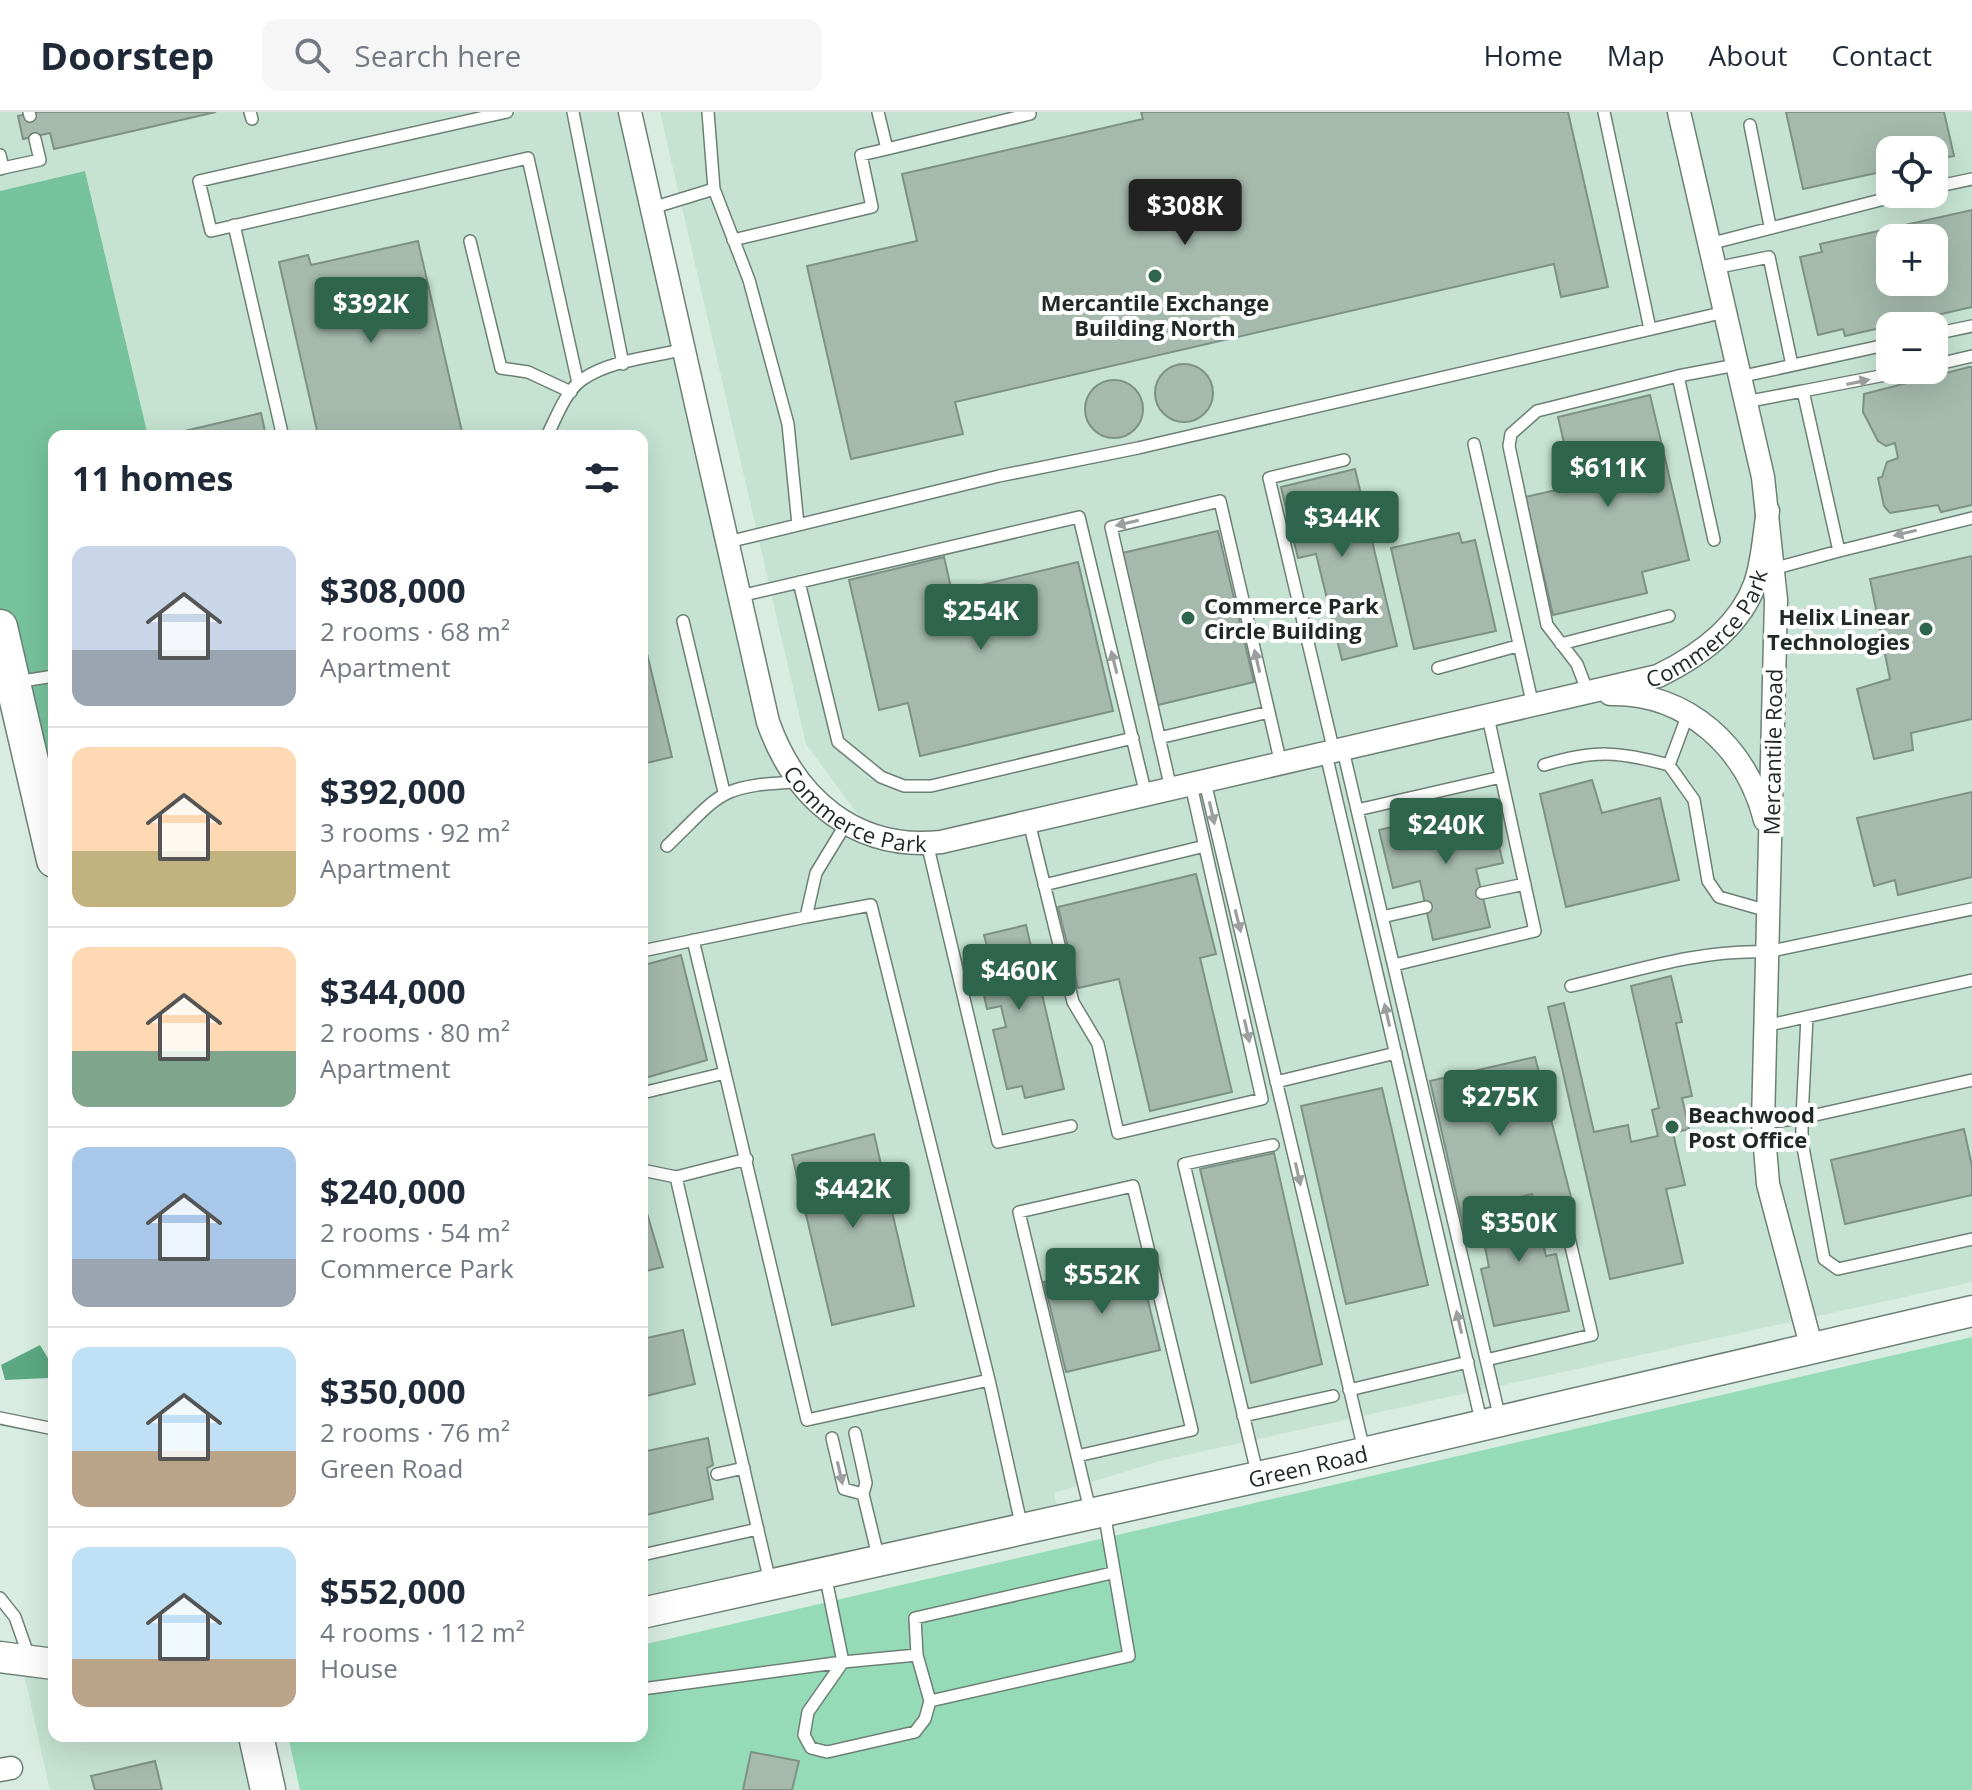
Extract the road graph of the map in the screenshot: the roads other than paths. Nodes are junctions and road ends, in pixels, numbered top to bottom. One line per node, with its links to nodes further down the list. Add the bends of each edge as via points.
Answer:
1 (507, 112): 19 (lane, via 199,181 211,231)
2 (573, 112): 33 (lane)
3 (630, 112): 18 (street, Commerce Park)
4 (708, 112): 16 (lane)
5 (878, 112): 11 (lane)
6 (1604, 112): 27 (lane)
7 (1679, 112): 23 (street)
8 (1030, 114): 11 (lane)
9 (1750, 125): 20 (lane)
10 (35, 139): 13 (lane, via 40,160)
11 (887, 149): 21 (lane, via 861,155 872,207)
12 (0, 155): 13 (lane)
13 (2, 169)
14 (1972, 179): 15 (lane)
15 (1948, 184)
16 (714, 189): 18 (lane); 21 (lane)
17 (1876, 201): 20 (lane)
18 (652, 208): 30 (street, Commerce Park)
19 (234, 225): 38 (lane, via 528,158); 41 (lane)
20 (1770, 226): 23 (lane)
21 (733, 240): 46 (lane, via 788,424)
22 (470, 241): 38 (lane, via 501,368)
23 (1709, 244): 24 (street)
24 (1715, 268): 25 (street); 34 (lane, via 1769,257)
25 (1725, 312): 27 (lane); 35 (street)
26 (1972, 326): 28 (lane)
27 (1650, 329): 46 (lane)
28 (1948, 331)
29 (1876, 347): 34 (lane)
30 (685, 349): 33 (lane); 48 (street, Commerce Park)
31 (1972, 356): 32 (lane)
32 (1948, 362)
33 (623, 364): 38 (lane, via 601,370)
34 (1792, 365): 35 (lane)
35 (1738, 371): 36 (lane); 40 (street)
36 (1678, 376): 47 (lane); 56 (lane, via 1537,411 1511,434 1509,446 1547,625)
37 (1876, 377): 39 (lane, one-way to 37)
38 (575, 387): 42 (lane)
39 (1803, 391): 40 (lane); 49 (lane)
40 (1745, 402): 50 (street, Commerce Park, via 1768,511)
41 (281, 430)
42 (550, 430)
43 (1474, 444): 57 (lane)
44 (1344, 460): 68 (lane, via 1269,478)
45 (1972, 518): 49 (lane, one-way to 49)
46 (798, 525): 48 (lane)
47 (1714, 540)
48 (728, 542): 52 (street, Commerce Park)
49 (1839, 551): 50 (lane)
50 (1765, 571): 61 (street, Commerce Park, via 1718,637 1693,659 1658,676); 81 (street, Mercantile Road, via 1776,600)
51 (799, 582): 52 (lane); 66 (lane, via 838,742 881,777 904,786 931,786); 66 (lane, one-way to 51, via 1079,517)
52 (740, 596): 73 (street, Commerce Park, via 768,722)
53 (1669, 616): 56 (lane)
54 (683, 621): 75 (lane)
55 (0, 627): 60 (main road)
56 (1561, 644): 61 (lane, via 1577,664)
57 (1517, 646): 58 (lane); 62 (lane)
58 (1438, 668)
59 (48, 677): 60 (lane)
60 (6, 684): 80 (main road)
61 (1589, 694): 62 (street, Commerce Park); 64 (street, Commerce Park, via 1650,698)
62 (1533, 707): 65 (street, Commerce Park)
63 (1269, 712): 67 (lane); 67 (lane, one-way to 67, via 1220,501 1111,527); 69 (lane)
64 (1688, 714): 71 (lane); 81 (street, Commerce Park, via 1731,748 1747,772)
65 (1488, 717): 68 (street, Commerce Park); 72 (lane)
66 (1133, 738): 76 (lane)
67 (1159, 738): 74 (lane)
68 (1334, 752): 69 (street, Commerce Park); 77 (lane); 101 (lane, one-way to 68)
69 (1281, 764): 74 (street, Commerce Park)
70 (1544, 765): 71 (lane, via 1585,753 1623,752)
71 (1669, 765): 90 (lane, via 1694,800 1713,889 1719,897)
72 (1501, 777): 77 (lane); 85 (lane)
73 (796, 782): 75 (lane); 78 (street, Commerce Park)
74 (1189, 785): 76 (street, Commerce Park); 84 (lane); 104 (lane, one-way to 104)
75 (724, 792): 83 (lane)
76 (1146, 795): 79 (street, Commerce Park)
77 (1357, 810): 92 (lane)
78 (847, 822): 82 (street, Commerce Park, via 883,838); 91 (lane, via 816,873)
79 (1029, 822): 82 (street, Commerce Park); 86 (lane)
80 (48, 838)
81 (1770, 841): 90 (street, Mercantile Road)
82 (927, 843): 108 (lane, via 998,1142)
83 (667, 846)
84 (1205, 846): 86 (lane); 86 (lane, one-way to 86, via 1262,1099 1118,1133 1098,1044 1073,1002)
85 (1525, 884): 87 (lane); 96 (lane, via 1535,931)
86 (1044, 885)
87 (1482, 893)
88 (1426, 907): 92 (lane)
89 (1972, 909): 95 (lane)
90 (1768, 911): 95 (street, Mercantile Road)
91 (806, 917): 93 (lane); 119 (lane, via 871,905)
92 (1382, 917): 96 (lane)
93 (693, 940): 94 (lane); 102 (lane)
94 (648, 950)
95 (1767, 952): 98 (lane, via 1698,956); 100 (street, Mercantile Road)
96 (1394, 965): 117 (lane)
97 (1972, 980): 99 (lane)
98 (1571, 986)
99 (1807, 1017): 100 (lane); 106 (lane)
100 (1765, 1026): 107 (street, Mercantile Road)
101 (1396, 1053): 104 (lane); 118 (lane, one-way to 101)
102 (725, 1073): 105 (lane); 110 (lane)
103 (1972, 1080): 106 (lane)
104 (1276, 1082): 120 (lane, one-way to 120)
105 (648, 1092)
106 (1802, 1118): 107 (lane); 114 (lane, via 1824,1259 1838,1269)
107 (1763, 1123): 116 (street, Mercantile Road, via 1768,1184)
108 (1071, 1126)
109 (1273, 1145): 122 (lane, via 1184,1164)
110 (747, 1159): 112 (lane); 119 (lane, via 807,1420)
111 (648, 1171): 112 (lane)
112 (676, 1177): 130 (lane)
113 (1561, 1204): 117 (lane, via 1592,1335)
114 (1972, 1239)
115 (1972, 1311): 116 (main road, Green Road)
116 (1812, 1349): 124 (main road, Green Road)
117 (1486, 1360): 124 (lane)
118 (1468, 1362): 120 (lane); 124 (lane)
119 (989, 1380): 136 (lane)
120 (1349, 1390): 128 (lane)
121 (1333, 1396): 122 (lane)
122 (1243, 1416): 132 (lane)
123 (0, 1418): 125 (lane)
124 (1492, 1424): 128 (main road, Green Road)
125 (48, 1428)
126 (855, 1433): 133 (lane, via 866,1483)
127 (832, 1438): 133 (lane, one-way to 133, via 844,1489)
128 (1364, 1453): 132 (main road, Green Road)
129 (1077, 1456): 129 (lane, via 1019,1212 1133,1186 1192,1430); 134 (lane)
130 (744, 1468): 131 (lane); 135 (lane)
131 (717, 1474)
132 (1258, 1477): 134 (main road, Green Road)
133 (863, 1494): 138 (lane)
134 (1097, 1513): 136 (main road, Green Road); 140 (lane)
135 (758, 1529): 137 (lane); 141 (lane)
136 (1023, 1529): 138 (main road, Green Road)
137 (648, 1554)
138 (879, 1561): 139 (main road, Green Road)
139 (825, 1573): 141 (main road, Green Road); 147 (lane)
140 (1112, 1573): 144 (lane, via 915,1618); 149 (lane, via 1129,1656)
141 (770, 1585): 143 (main road, Green Road)
142 (0, 1598): 146 (lane)
143 (648, 1612)
144 (917, 1655): 147 (lane); 149 (lane)
145 (0, 1657): 146 (main road)
146 (42, 1662)
147 (843, 1662): 148 (lane); 149 (lane, via 808,1712 804,1735 811,1748 827,1752 915,1732)
148 (648, 1688)
149 (930, 1701)
150 (257, 1742): 151 (main road)
151 (268, 1790)

